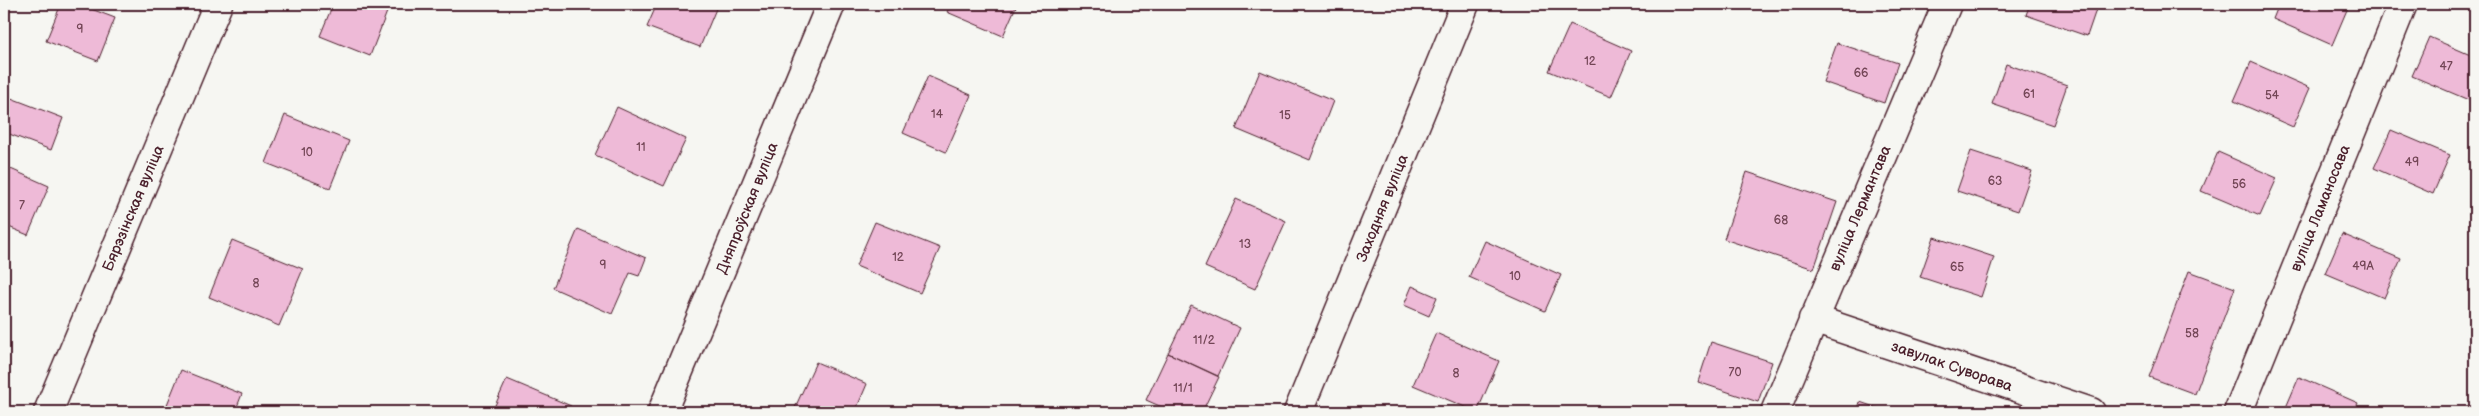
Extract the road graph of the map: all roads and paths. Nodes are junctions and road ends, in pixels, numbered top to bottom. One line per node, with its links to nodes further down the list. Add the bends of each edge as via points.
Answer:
1 (218, 4): 7 (street, Бярэзінская вуліца)
2 (831, 4): 8 (street, Дняпроўская вуліца)
3 (1465, 4): 9 (street, Заходняя вуліца)
4 (1946, 4): 6 (street, вуліца Лермантава)
5 (2403, 4): 12 (street, вуліца Ламаносава)
6 (1813, 319): 10 (street, вуліца Лермантава); 11 (street, завулак Суворава)
7 (48, 412)
8 (662, 412)
9 (1298, 412)
10 (1775, 412)
11 (2091, 412)
12 (2238, 412)

